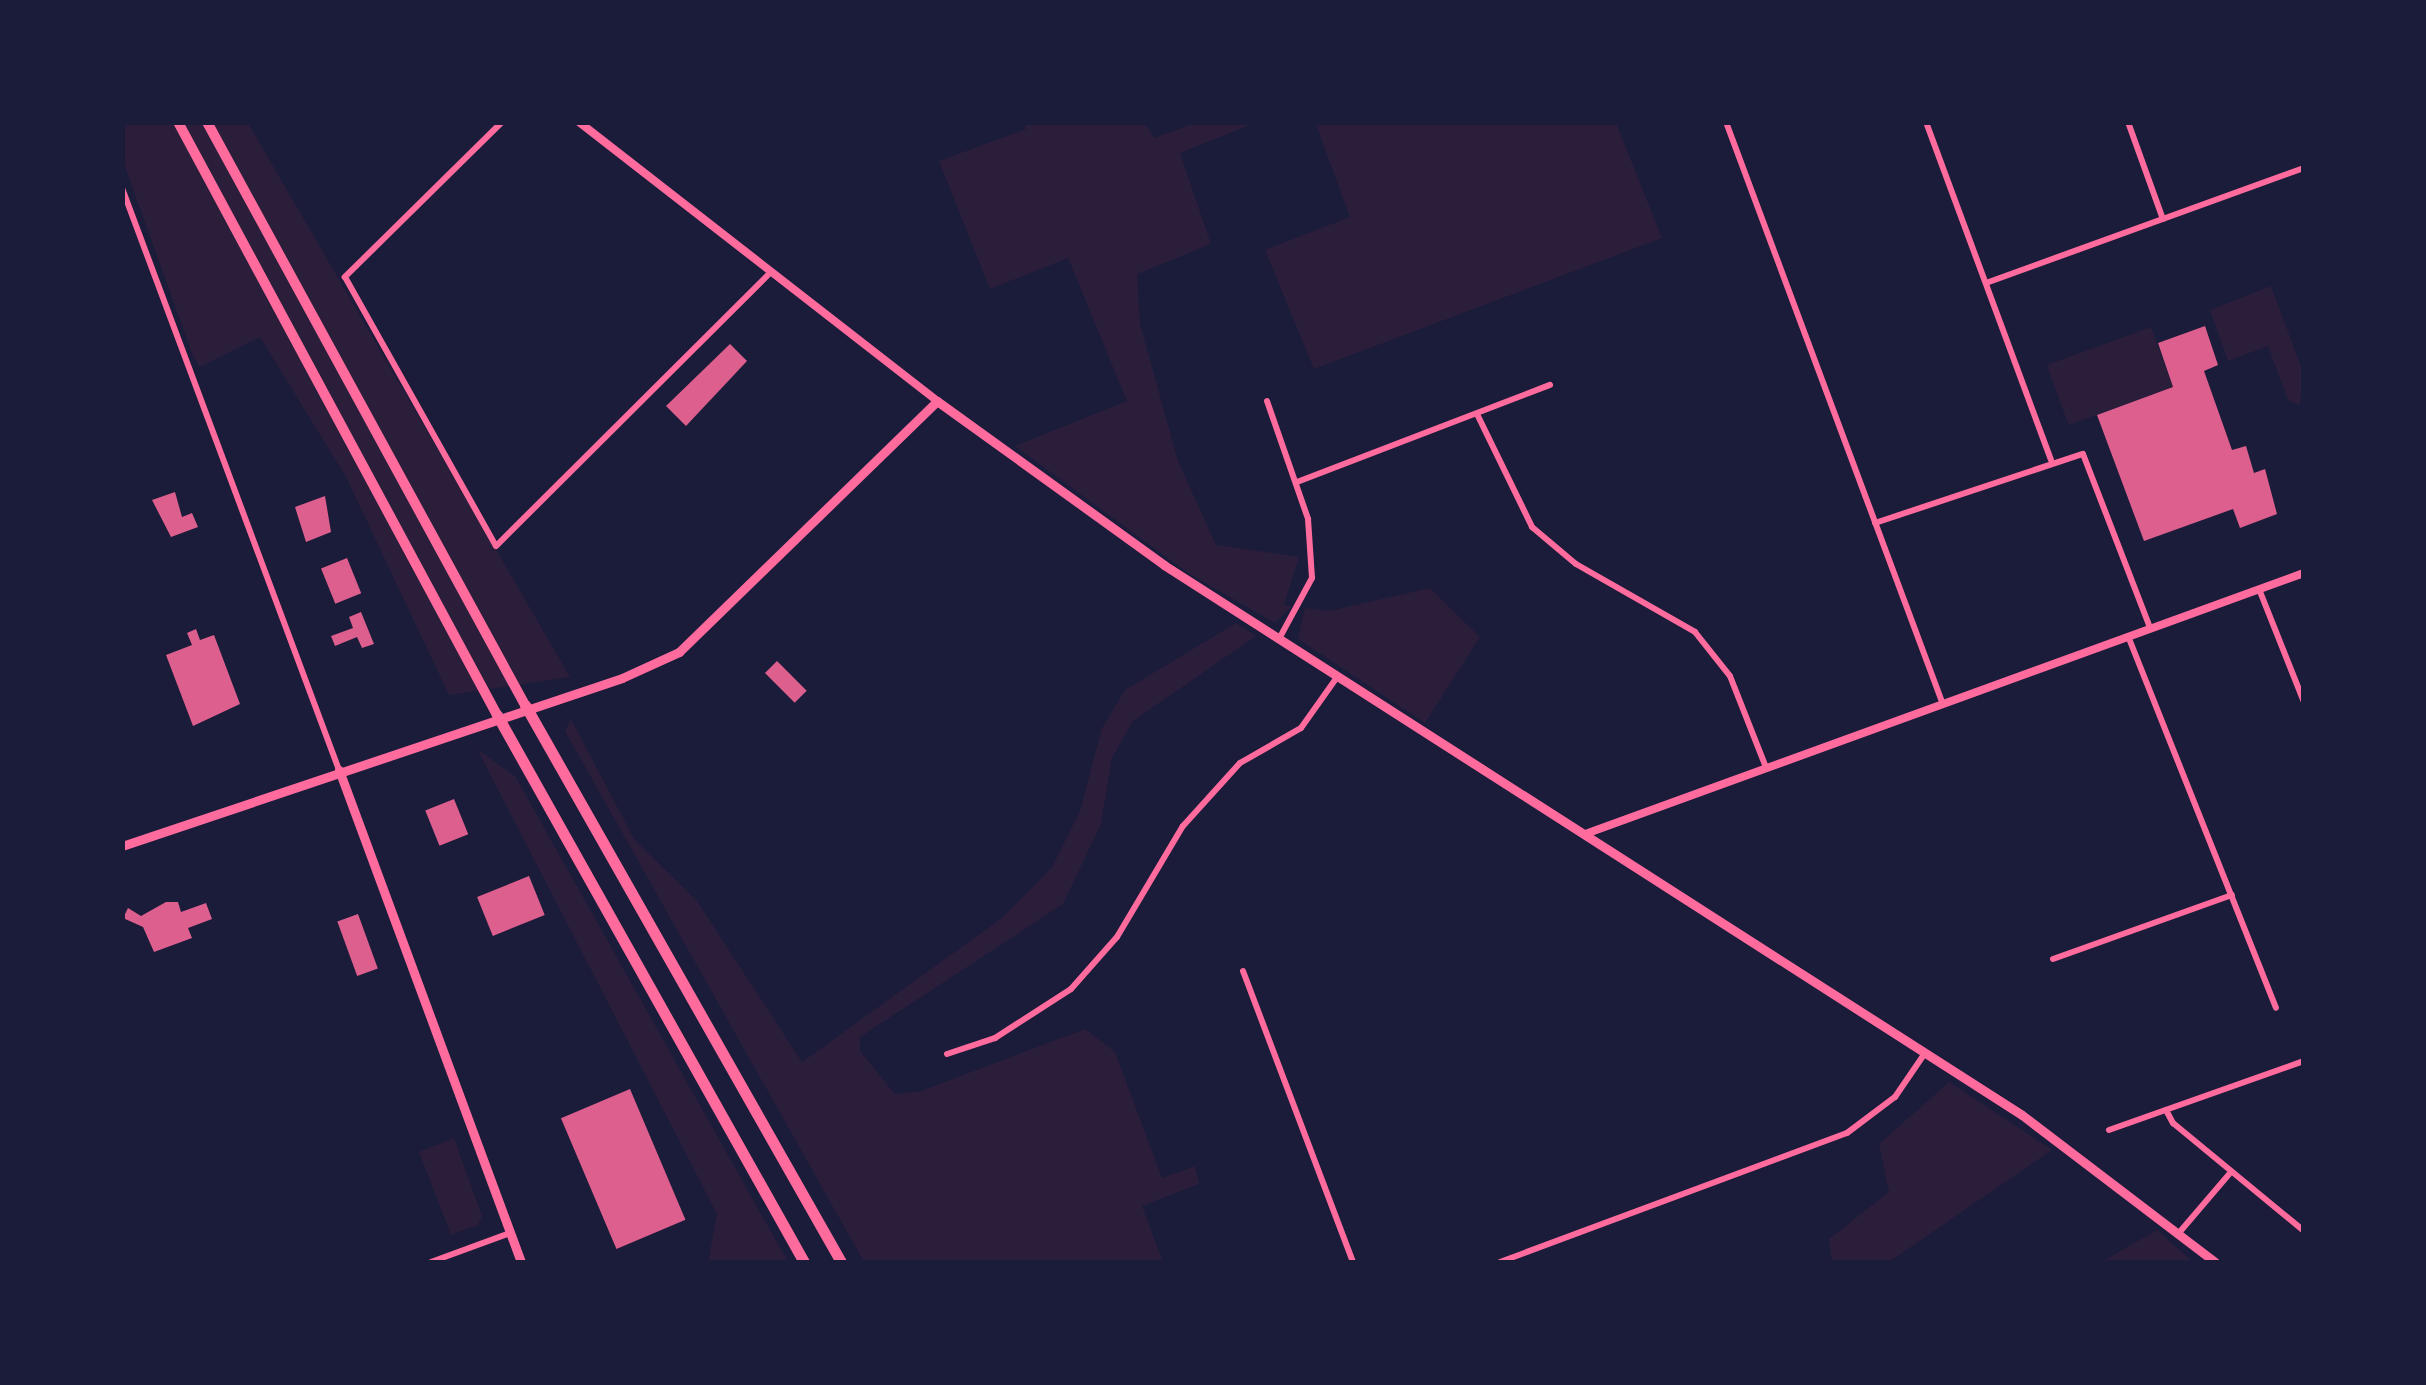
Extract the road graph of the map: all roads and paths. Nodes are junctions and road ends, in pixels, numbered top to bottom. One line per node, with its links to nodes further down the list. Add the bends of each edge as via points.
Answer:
1 (178, 122): 29 (highway)
2 (206, 122): 28 (highway)
3 (502, 122): 11 (street, via 346,277 496,546)
4 (579, 122): 11 (street)
5 (1726, 122): 19 (street)
6 (1926, 122): 12 (street)
7 (2128, 122): 10 (street)
8 (2304, 168): 10 (street)
9 (122, 188): 31 (street)
10 (2163, 219): 12 (street)
11 (769, 274): 14 (street)
12 (1986, 283): 17 (street)
13 (1550, 385): 16 (street)
14 (937, 402): 24 (main road); 28 (main road, via 679,652 622,678)
15 (1267, 402): 18 (street)
16 (1477, 414): 18 (street); 30 (street, via 1532,528 1576,564 1695,632 1730,676)
17 (2051, 460): 19 (street); 22 (street, via 2073,452 2090,465)
18 (1297, 482): 24 (street, via 1308,519 1312,578)
19 (1874, 523): 26 (street)
20 (2304, 574): 21 (street)
21 (2259, 589): 22 (street); 27 (street)
22 (2150, 628): 23 (street)
23 (2128, 636): 26 (street); 34 (street)
24 (1279, 639): 25 (main road)
25 (1338, 676): 32 (main road); 39 (street, via 1301,728 1240,763 1183,826 1116,937 1071,988 995,1038)
26 (1942, 702): 30 (street)
27 (2304, 702)
28 (525, 705): 29 (main road); 47 (highway)
29 (497, 715): 31 (main road); 50 (highway)
30 (1764, 765): 32 (street)
31 (338, 770): 33 (main road); 45 (main road)
32 (1588, 833): 38 (main road)
33 (122, 846)
34 (2232, 895): 35 (street); 37 (street)
35 (2053, 960)
36 (1243, 971): 51 (street)
37 (2276, 1008)
38 (1925, 1052): 46 (main road, via 2091,1163); 52 (street, via 1895,1098 1848,1133)
39 (947, 1054)
40 (2304, 1061): 41 (street)
41 (2166, 1110): 42 (street); 43 (street)
42 (2108, 1130)
43 (2232, 1172): 44 (street); 46 (street)
44 (2304, 1231)
45 (510, 1233): 48 (street); 49 (main road)
46 (2178, 1234): 53 (main road)
47 (840, 1261)
48 (431, 1262)
49 (521, 1262)
50 (804, 1262)
51 (1353, 1262)
52 (1500, 1262)
53 (2215, 1262)

